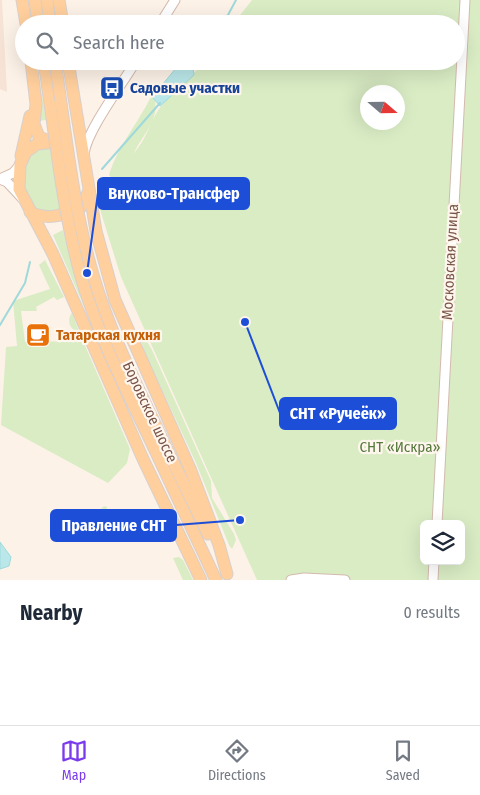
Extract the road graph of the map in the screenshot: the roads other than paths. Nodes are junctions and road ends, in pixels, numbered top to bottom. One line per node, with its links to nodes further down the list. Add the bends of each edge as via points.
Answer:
1 (22, 0): 7 (main road)
2 (35, 0): 8 (main road)
3 (47, 0): 9 (main road)
4 (59, 0): 10 (main road)
5 (175, 0): 11 (street)
6 (465, 0): 12 (street, Московская улица)
7 (24, 15)
8 (37, 15)
9 (49, 15)
10 (62, 15)
11 (166, 15)
12 (464, 15)
13 (32, 70): 19 (main road)
14 (45, 70): 32 (main road, Боровское шоссе, bridge, via 60,175 80,274 105,343)
15 (56, 70): 32 (main road, Боровское шоссе, bridge, via 77,205 94,278)
16 (69, 70): 20 (main road)
17 (130, 70): 21 (street)
18 (461, 70): 33 (street, Московская улица)
19 (35, 95): 22 (main road, via 36,133 41,138); 24 (main road)
20 (77, 118): 21 (street, via 89,125); 23 (main road)
21 (100, 118): 23 (street); 25 (street, via 85,148)
22 (60, 141): 23 (main road); 24 (main road, via 33,146 24,154)
23 (81, 144): 25 (main road)
24 (20, 164): 26 (street, via 13,173); 28 (main road, via 18,184)
25 (84, 164): 27 (main road)
26 (0, 179): 28 (street)
27 (89, 191): 30 (main road, via 81,207); 35 (main road, via 98,239 118,310 197,487)
28 (23, 198): 29 (main road)
29 (30, 212): 30 (main road, via 42,217); 31 (main road)
30 (57, 216): 31 (main road, via 49,230)
31 (53, 253): 36 (main road, via 139,450)
32 (159, 446): 35 (main road, Боровское шоссе); 37 (main road, Боровское шоссе)
33 (437, 520)
34 (434, 565): 40 (street)
35 (229, 577)
36 (201, 580)
37 (216, 580)
38 (291, 580): 39 (street)
39 (345, 580)
40 (433, 580)

